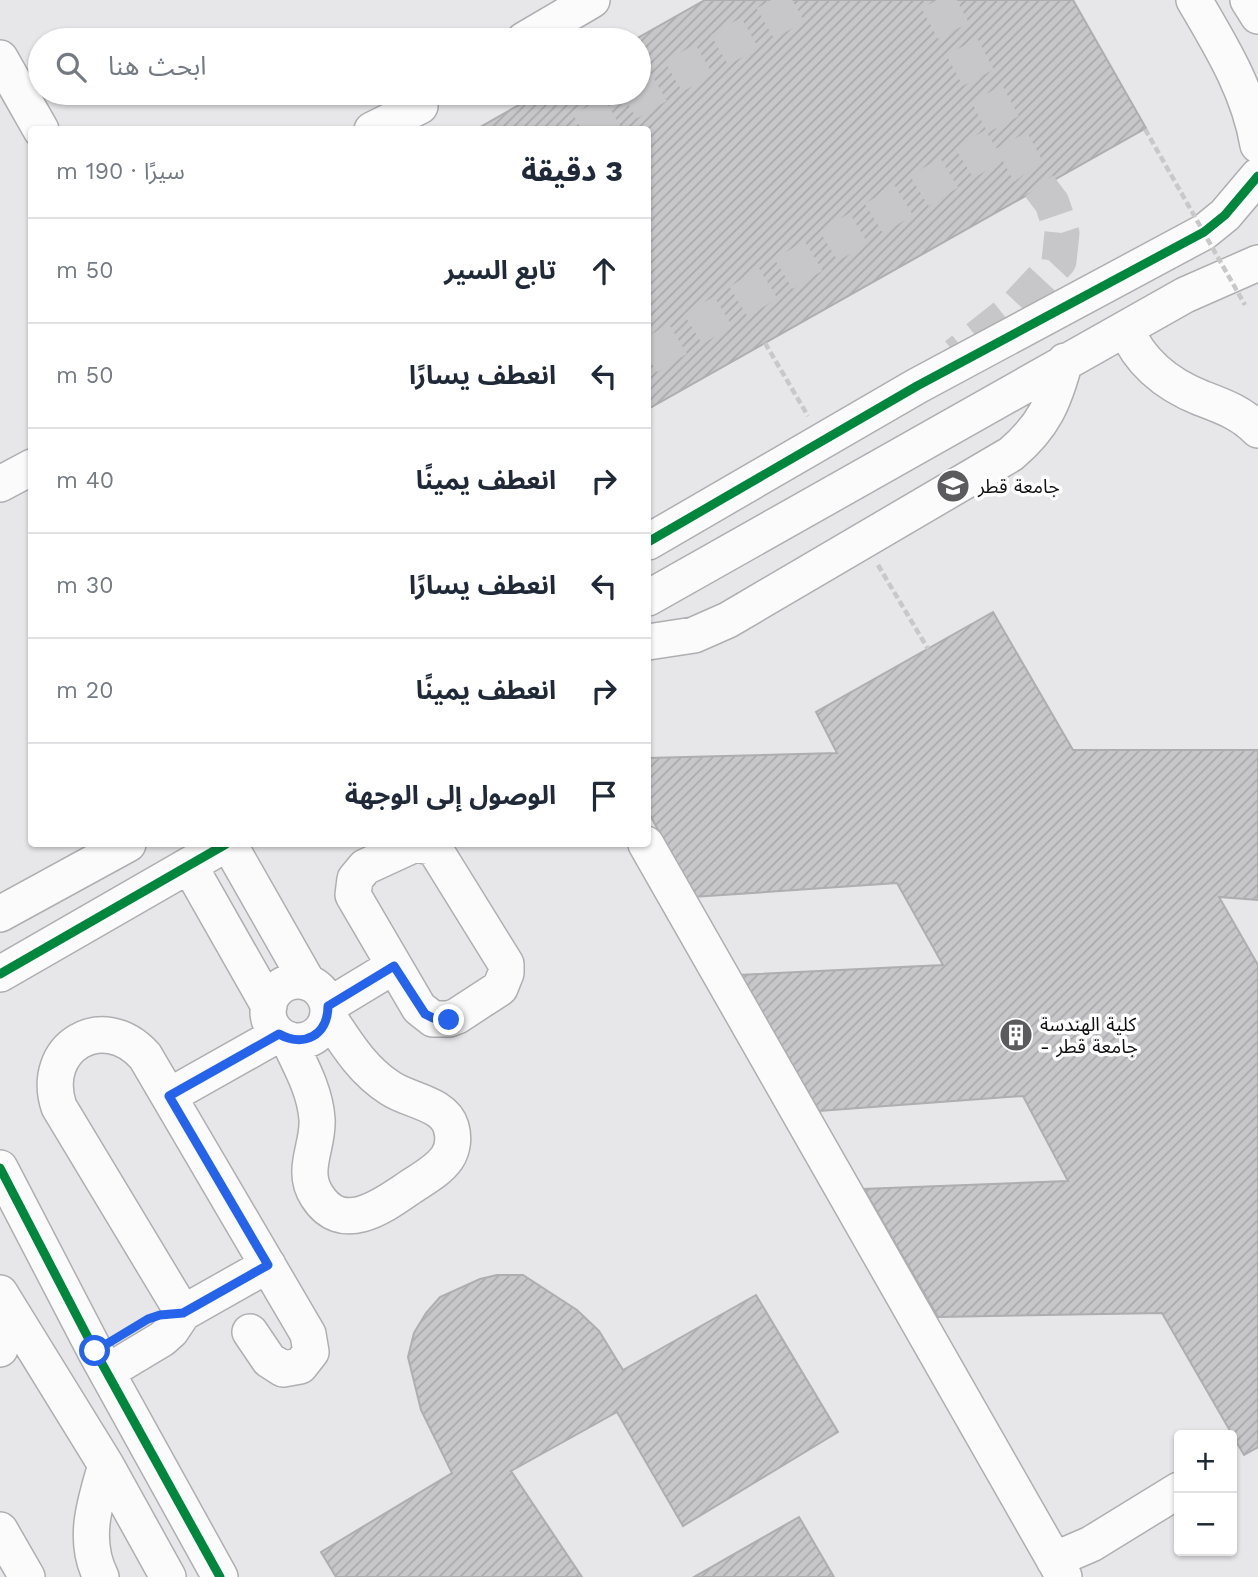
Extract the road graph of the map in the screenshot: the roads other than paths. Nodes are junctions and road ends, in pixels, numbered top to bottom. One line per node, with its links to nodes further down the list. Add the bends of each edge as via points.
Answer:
1 (592, 0): 5 (street)
2 (1194, 0): 10 (street, via 1235,72)
3 (1248, 0): 4 (street)
4 (1258, 16)
5 (544, 28)
6 (0, 58): 8 (street)
7 (422, 109): 9 (street)
8 (39, 126)
9 (382, 126)
10 (1258, 145)
11 (1258, 176): 12 (street); 19 (street, via 1204,232 917,386)
12 (1258, 193)
13 (1258, 263): 14 (street, via 1194,290)
14 (1135, 323): 15 (street); 16 (street, via 1135,348 1147,365 1182,388 1237,413)
15 (1065, 361): 20 (street); 21 (street, via 1049,411 1011,453 728,620 694,635)
16 (1258, 430)
17 (28, 469): 18 (street)
18 (0, 484)
19 (651, 540)
20 (651, 596)
21 (651, 642)
22 (123, 847): 29 (street)
23 (222, 847): 28 (street)
24 (229, 847): 32 (street)
25 (409, 847): 30 (street, via 365,867 355,878 354,895)
26 (430, 847): 30 (street, via 506,964 506,973 493,994 457,1016 441,1020 419,1008)
27 (648, 847): 46 (street)
28 (189, 865): 31 (street); 33 (street)
29 (0, 914)
30 (389, 957): 32 (street)
31 (0, 974)
32 (320, 998): 33 (street, via 324,1026 309,1039); 33 (street, via 298,981 288,983 272,996); 33 (street, via 366,1069 399,1093 440,1111 451,1127 451,1150 445,1160 380,1208 368,1214 341,1214 319,1199 312,1187 315,1103)
33 (276, 1024): 34 (street)
34 (163, 1087): 36 (street); 38 (street, via 145,1056 117,1036 93,1036 71,1047 56,1069 59,1107)
35 (0, 1168): 41 (street)
36 (268, 1265): 38 (street); 39 (street, via 308,1334 311,1352 300,1366 284,1369 268,1360)
37 (5, 1302): 40 (street); 42 (street)
38 (183, 1313): 41 (street, via 162,1339)
39 (250, 1332)
40 (0, 1349)
41 (101, 1361): 50 (street)
42 (106, 1465): 48 (street, via 90,1526); 49 (street)
43 (1174, 1493): 46 (street)
44 (1174, 1511): 46 (street, via 1106,1555)
45 (0, 1530): 47 (street)
46 (1059, 1568)
47 (27, 1577)
48 (101, 1577)
49 (168, 1577)
50 (220, 1577)

